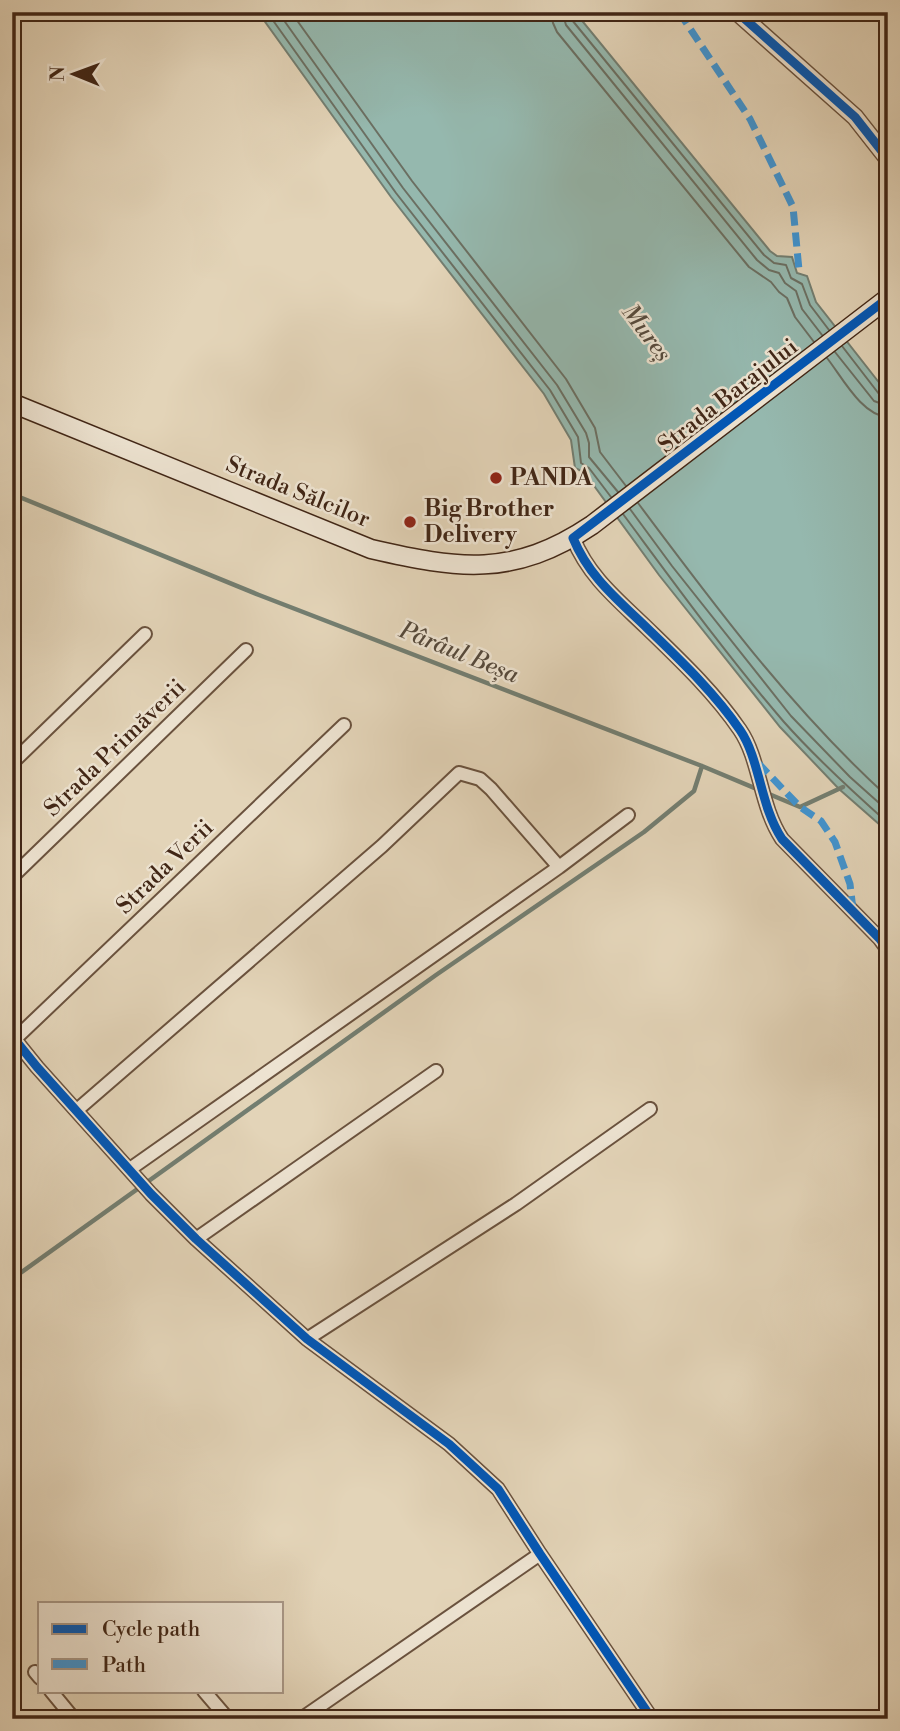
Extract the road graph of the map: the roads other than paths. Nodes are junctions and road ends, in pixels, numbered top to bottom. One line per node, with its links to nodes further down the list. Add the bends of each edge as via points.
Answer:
1 (737, 12): 2 (street, via 855,117)
2 (888, 159)
3 (882, 302): 5 (main road, Strada Barajului)
4 (12, 403): 5 (main road, Strada Sălcilor, via 371,549 475,566 524,559)
5 (573, 538): 13 (street, via 595,578 681,661 743,733 772,823 782,839)
6 (145, 634): 9 (street)
7 (246, 650): 12 (street, Strada Primăverii)
8 (344, 725): 14 (street, Strada Verii)
9 (12, 763)
10 (628, 815): 11 (street)
11 (559, 867): 17 (street, via 491,789 480,779 459,773 382,846); 18 (street)
12 (12, 877)
13 (888, 950)
14 (13, 1038): 17 (street)
15 (436, 1071): 19 (street)
16 (650, 1109): 20 (street, via 516,1204)
17 (77, 1110): 18 (street)
18 (134, 1173): 19 (street)
19 (196, 1239): 20 (street)
20 (307, 1339): 21 (street, via 449,1444 498,1489)
21 (540, 1554): 26 (street); 27 (street)
22 (52, 1692): 24 (street)
23 (205, 1692): 25 (street)
24 (74, 1719)
25 (228, 1719)
26 (301, 1719)
27 (652, 1719)

